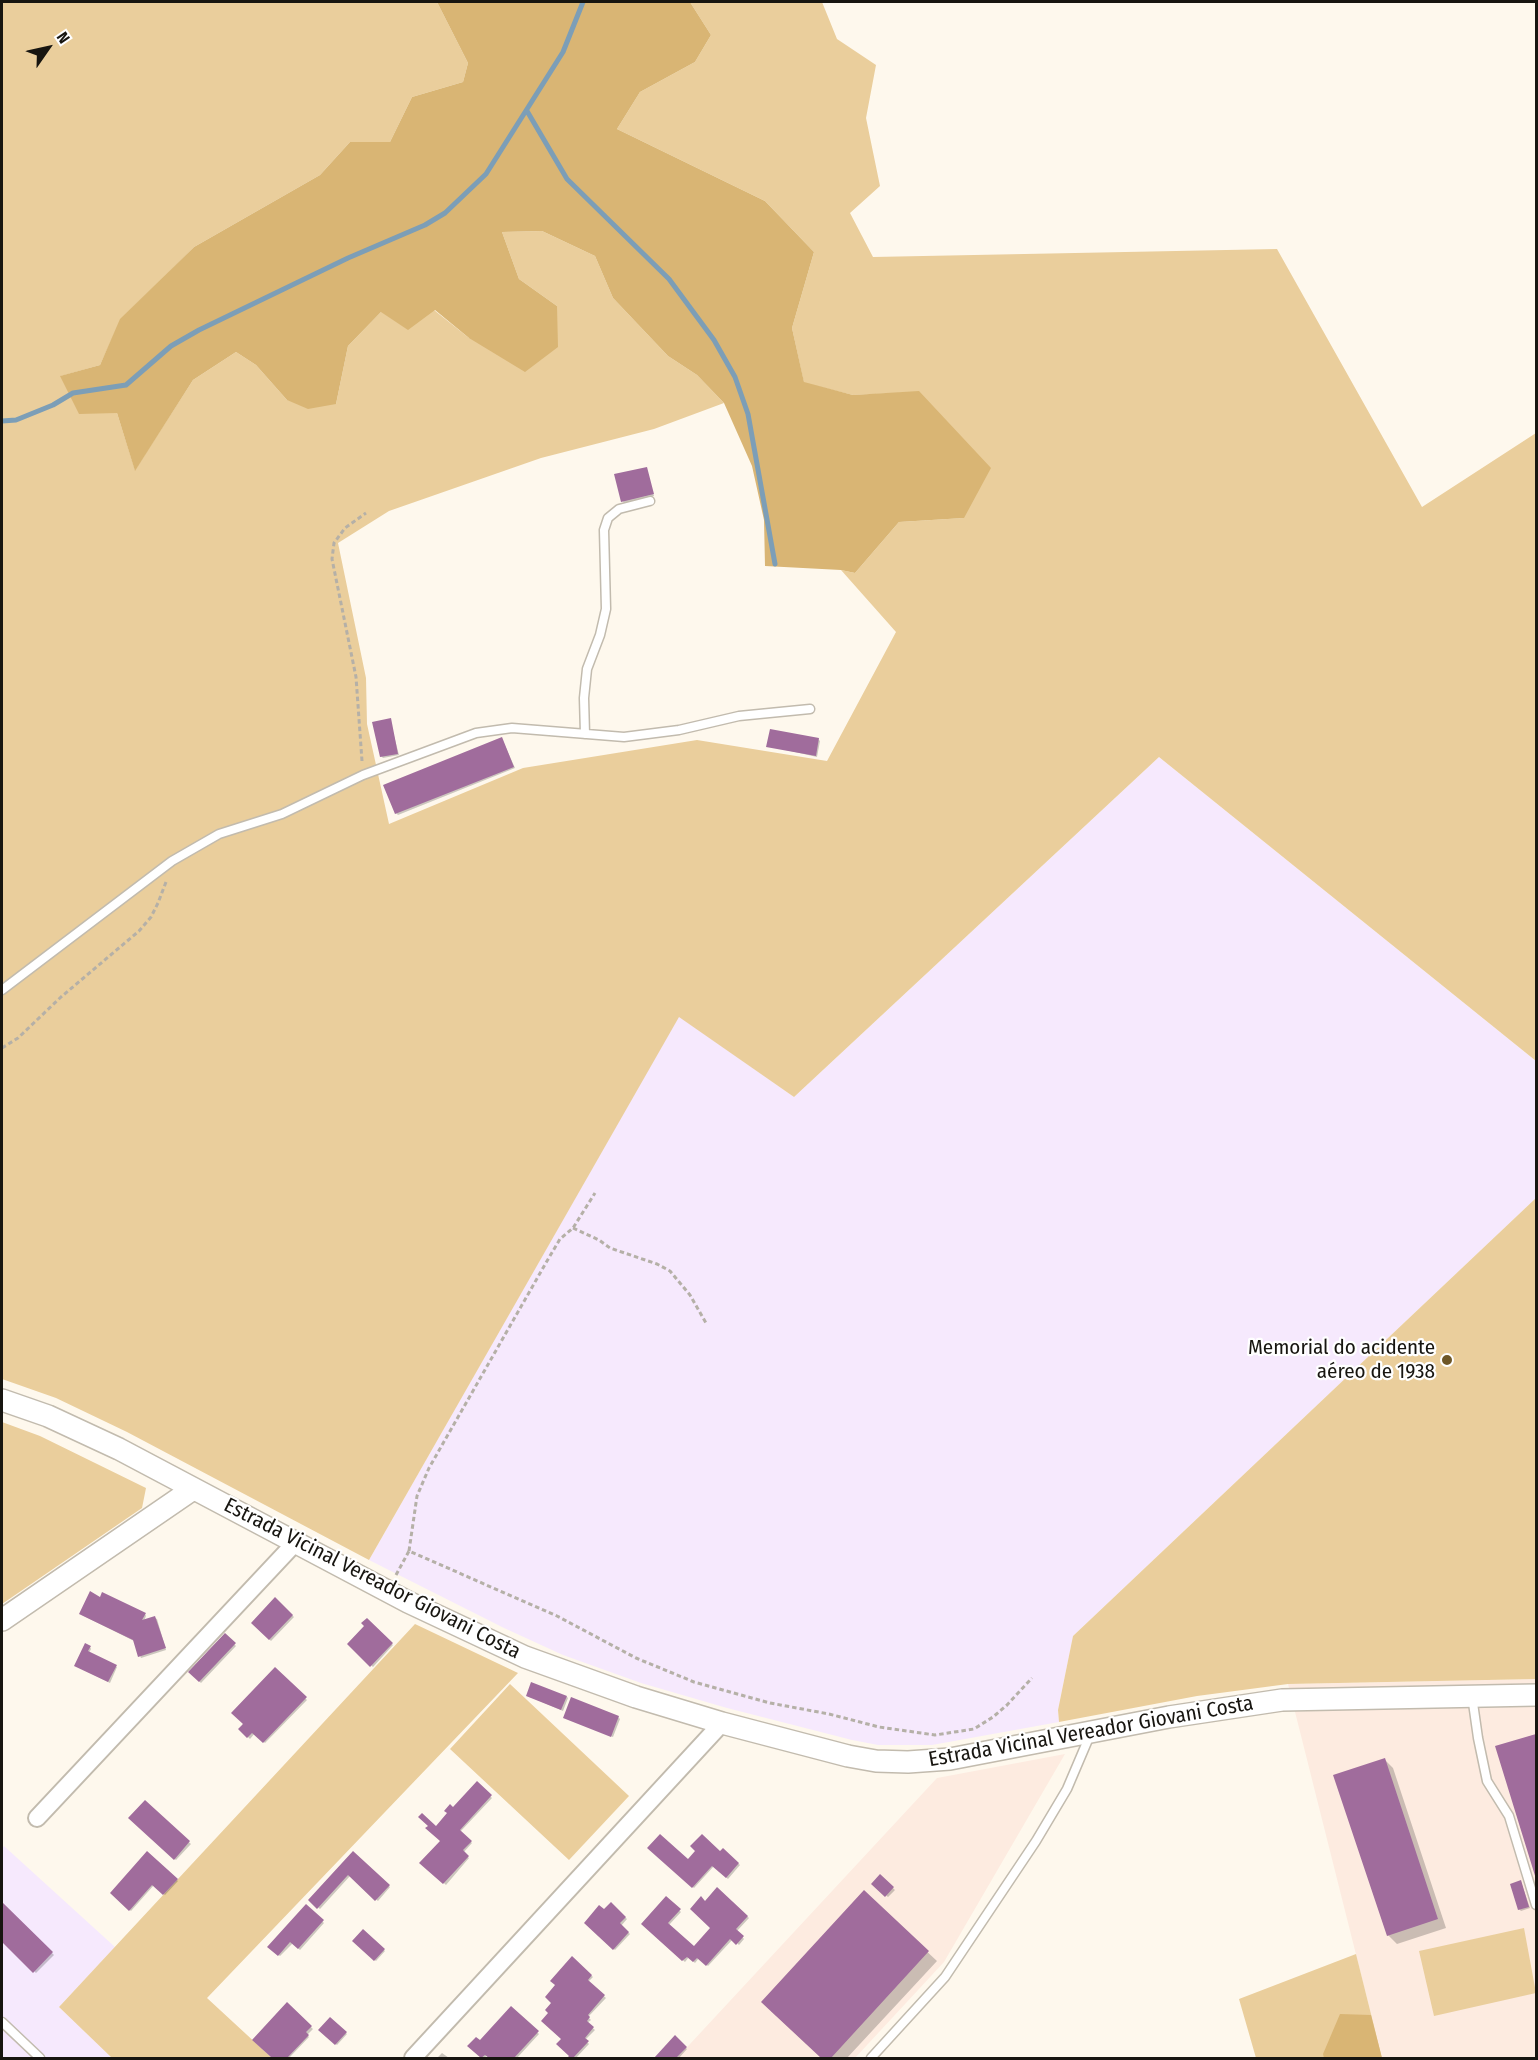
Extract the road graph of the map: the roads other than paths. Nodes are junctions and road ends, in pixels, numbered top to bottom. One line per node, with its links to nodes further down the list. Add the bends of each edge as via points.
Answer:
1 (650, 501): 3 (lane, via 620,509 608,518 603,530 606,609 587,669)
2 (810, 709): 3 (lane, via 739,716 624,737)
3 (585, 734): 4 (lane, via 512,728 476,733 363,775 282,814 219,834 172,861)
4 (2, 990)
5 (2, 1400): 6 (street, Estrada Vicinal Vereador Giovani Costa, via 119,1449)
6 (193, 1489): 7 (street, Estrada Vicinal Vereador Giovani Costa); 8 (street)
7 (295, 1543): 11 (street, Estrada Vicinal Vereador Giovani Costa, via 499,1646 557,1670); 13 (street)
8 (2, 1620)
9 (1536, 1695): 10 (street, Estrada Vicinal Vereador Giovani Costa)
10 (1472, 1696): 12 (street, Estrada Vicinal Vereador Giovani Costa, via 1282,1700); 14 (lane, via 1487,1781 1509,1815)
11 (723, 1723): 12 (street, Estrada Vicinal Vereador Giovani Costa, via 848,1756 908,1762 950,1759); 17 (street)
12 (1091, 1732): 18 (lane, via 1067,1789 945,1977)
13 (37, 1818)
14 (1536, 1905)
15 (2, 2022): 16 (lane)
16 (40, 2058)
17 (413, 2058)
18 (871, 2058)

